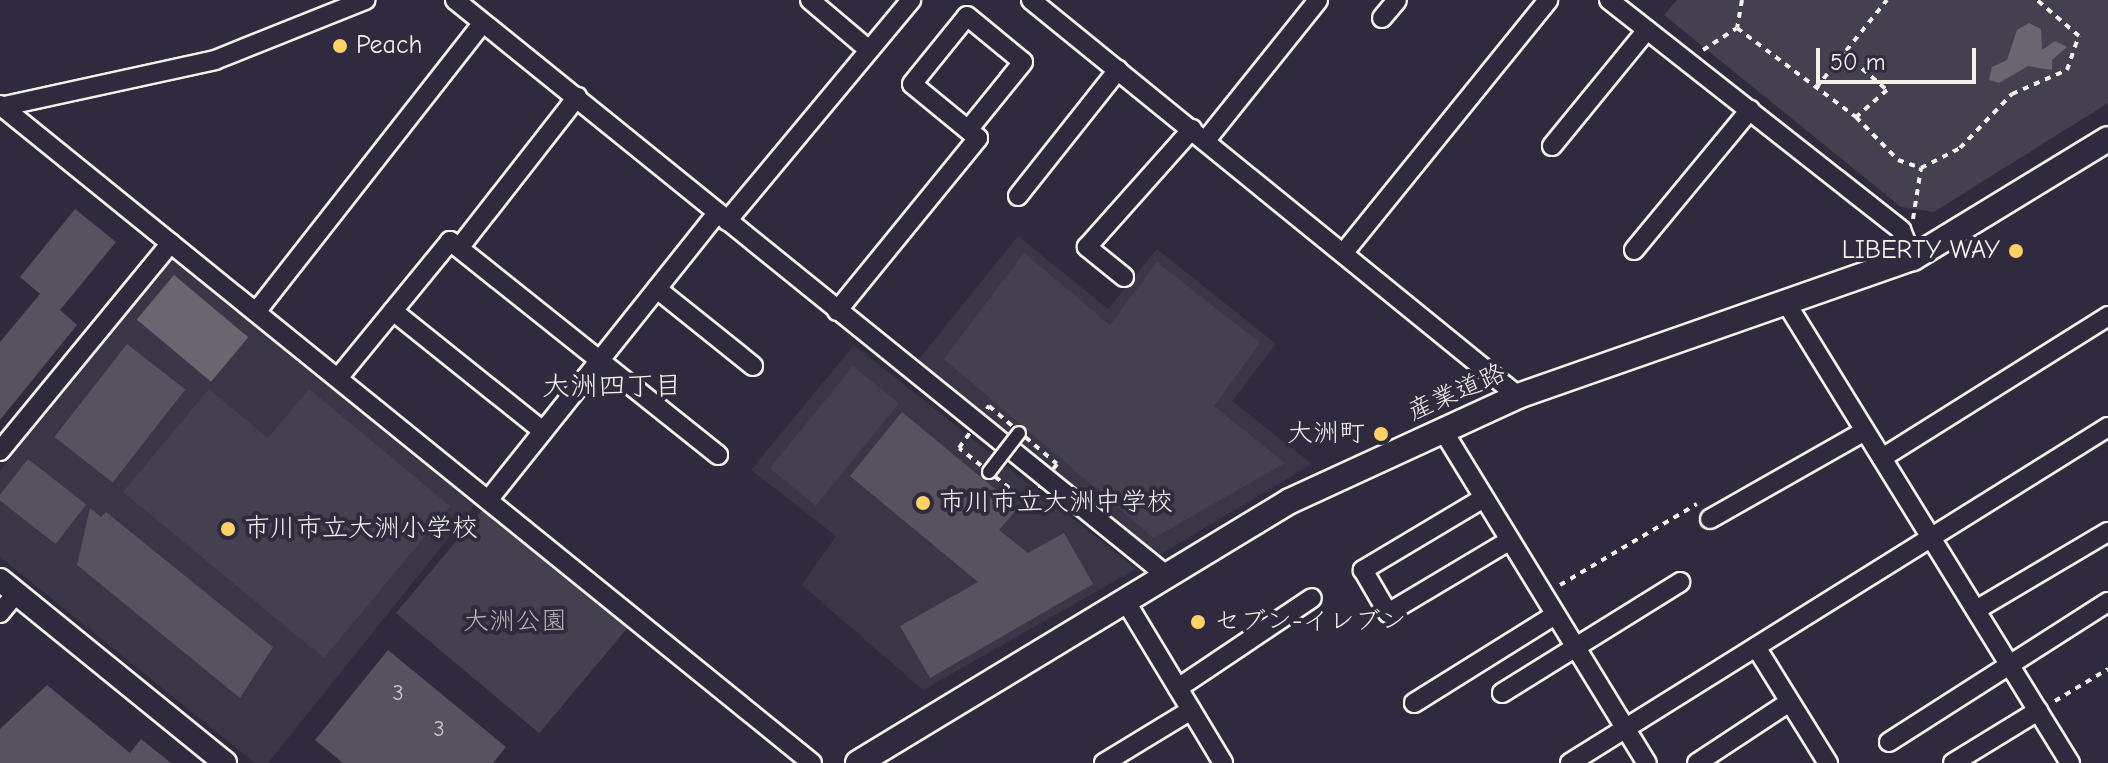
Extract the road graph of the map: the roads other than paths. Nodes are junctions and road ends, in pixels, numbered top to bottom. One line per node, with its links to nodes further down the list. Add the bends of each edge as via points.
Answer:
1 (365, 0): 16 (street, via 215,60)
2 (455, 0): 11 (street)
3 (810, 0): 13 (street)
4 (911, 0): 13 (street)
5 (1031, 0): 14 (street)
6 (1318, 0): 19 (street)
7 (1397, 0): 10 (street)
8 (1548, 0): 27 (street)
9 (1609, 0): 12 (street)
10 (1382, 18)
11 (483, 23): 15 (street); 34 (street)
12 (1647, 30): 17 (street); 21 (street)
13 (869, 50): 23 (street)
14 (1118, 70): 19 (street); 22 (street)
15 (577, 97): 23 (street); 25 (street)
16 (0, 106): 24 (street)
17 (1750, 110): 26 (street); 28 (street, via 1901,230)
18 (968, 130): 18 (street, via 912,84 967,16 1023,62); 33 (street, via 978,138)
19 (1199, 134): 27 (street); 29 (street, via 1087,247)
20 (2107, 142): 28 (main road, 産業道路)
21 (1552, 146)
22 (1018, 196)
23 (722, 217): 30 (street); 33 (street)
24 (171, 243): 34 (street); 45 (street)
25 (459, 248): 32 (street, via 450,241); 36 (street)
26 (1634, 250)
27 (1345, 251): 39 (street)
28 (1913, 258): 31 (main road, 産業道路)
29 (1124, 277)
30 (657, 289): 36 (street); 37 (street)
31 (1785, 301): 39 (main road, 産業道路); 43 (street)
32 (393, 311): 38 (street); 42 (street)
33 (837, 311): 55 (street)
34 (256, 312): 38 (street)
35 (2108, 316): 47 (street)
36 (598, 362): 42 (street); 46 (street)
37 (753, 366)
38 (338, 378): 49 (street)
39 (1518, 396): 41 (main road, 産業道路)
40 (2108, 427): 53 (street)
41 (1442, 429): 50 (street); 55 (main road, 産業道路, via 1290,501)
42 (543, 431): 49 (street)
43 (1865, 431): 47 (street); 51 (street)
44 (1019, 433): 48 (street, bridge)
45 (0, 451)
46 (718, 455)
47 (1882, 458): 53 (street)
48 (989, 472)
49 (489, 499): 76 (street)
50 (1482, 499): 54 (street); 54 (street, via 1363,570 1388,613)
51 (1710, 519)
52 (2108, 532): 61 (street)
53 (1931, 539): 61 (street); 65 (street)
54 (1509, 541): 63 (street)
55 (1166, 575): 59 (main road, 産業道路)
56 (1680, 582): 64 (street)
57 (8, 586): 62 (street); 75 (street)
58 (1312, 598): 67 (street)
59 (1126, 602): 67 (street); 77 (main road, 産業道路)
60 (2108, 602): 66 (street)
61 (1976, 610): 66 (street)
62 (0, 613)
63 (1553, 616): 64 (street); 69 (street)
64 (1573, 647): 68 (street); 73 (street)
65 (1756, 647): 70 (street); 73 (street)
66 (2007, 661): 72 (street); 74 (street)
67 (1178, 688): 71 (street)
68 (1502, 693)
69 (1414, 703)
70 (1788, 703): 82 (street); 83 (street)
71 (1191, 710): 78 (street); 79 (street)
72 (2038, 711): 84 (street); 85 (street)
73 (1625, 729): 80 (street); 81 (street)
74 (1889, 742)
75 (225, 763)
76 (812, 763)
77 (858, 763)
78 (1104, 763)
79 (1223, 763)
80 (1570, 763)
81 (1647, 763)
82 (1697, 763)
83 (1828, 763)
84 (1953, 763)
85 (2070, 763)

